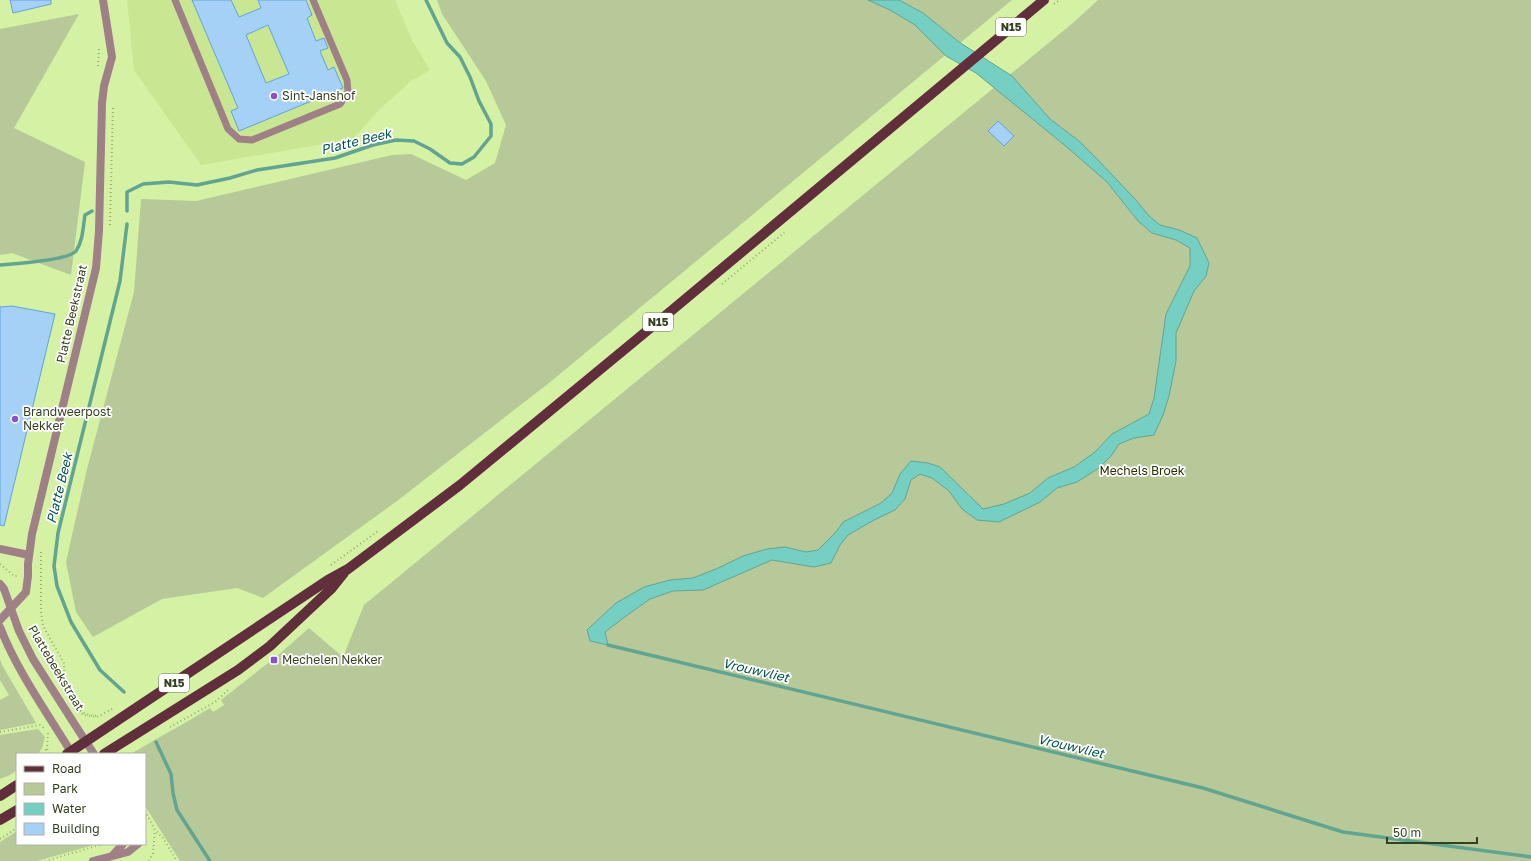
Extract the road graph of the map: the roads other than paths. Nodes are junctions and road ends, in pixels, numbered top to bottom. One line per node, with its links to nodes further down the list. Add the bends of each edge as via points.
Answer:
1 (103, 0): 6 (street, Platte Beekstraat, via 112,57 102,102 96,268)
2 (175, 0): 3 (lane, via 228,129 239,139 252,140 340,104 348,92 346,80)
3 (313, 0)
4 (1044, 0): 7 (main road, N15, via 460,485)
5 (0, 549): 6 (street)
6 (29, 555): 9 (street, Platte Beekstraat, via 26,592)
7 (348, 569): 12 (main road, N15); 15 (main road, N15, via 332,588 270,646 238,670)
8 (0, 584): 9 (street, Plattebeekstraat)
9 (11, 608): 10 (street, Platte Beekstraat); 12 (street, Plattebeekstraat, via 19,632 33,659)
10 (0, 620)
11 (0, 627): 13 (street, via 20,670)
12 (86, 742): 13 (main road, N15); 14 (street, Plattebeekstraat)
13 (71, 753)
14 (93, 753)
15 (106, 753)
16 (16, 786): 17 (main road)
17 (0, 796)
18 (16, 811): 19 (main road)
19 (0, 820)
20 (122, 845): 22 (street)
21 (137, 845): 22 (street, via 128,852)
22 (113, 855): 23 (street)
23 (94, 861)

